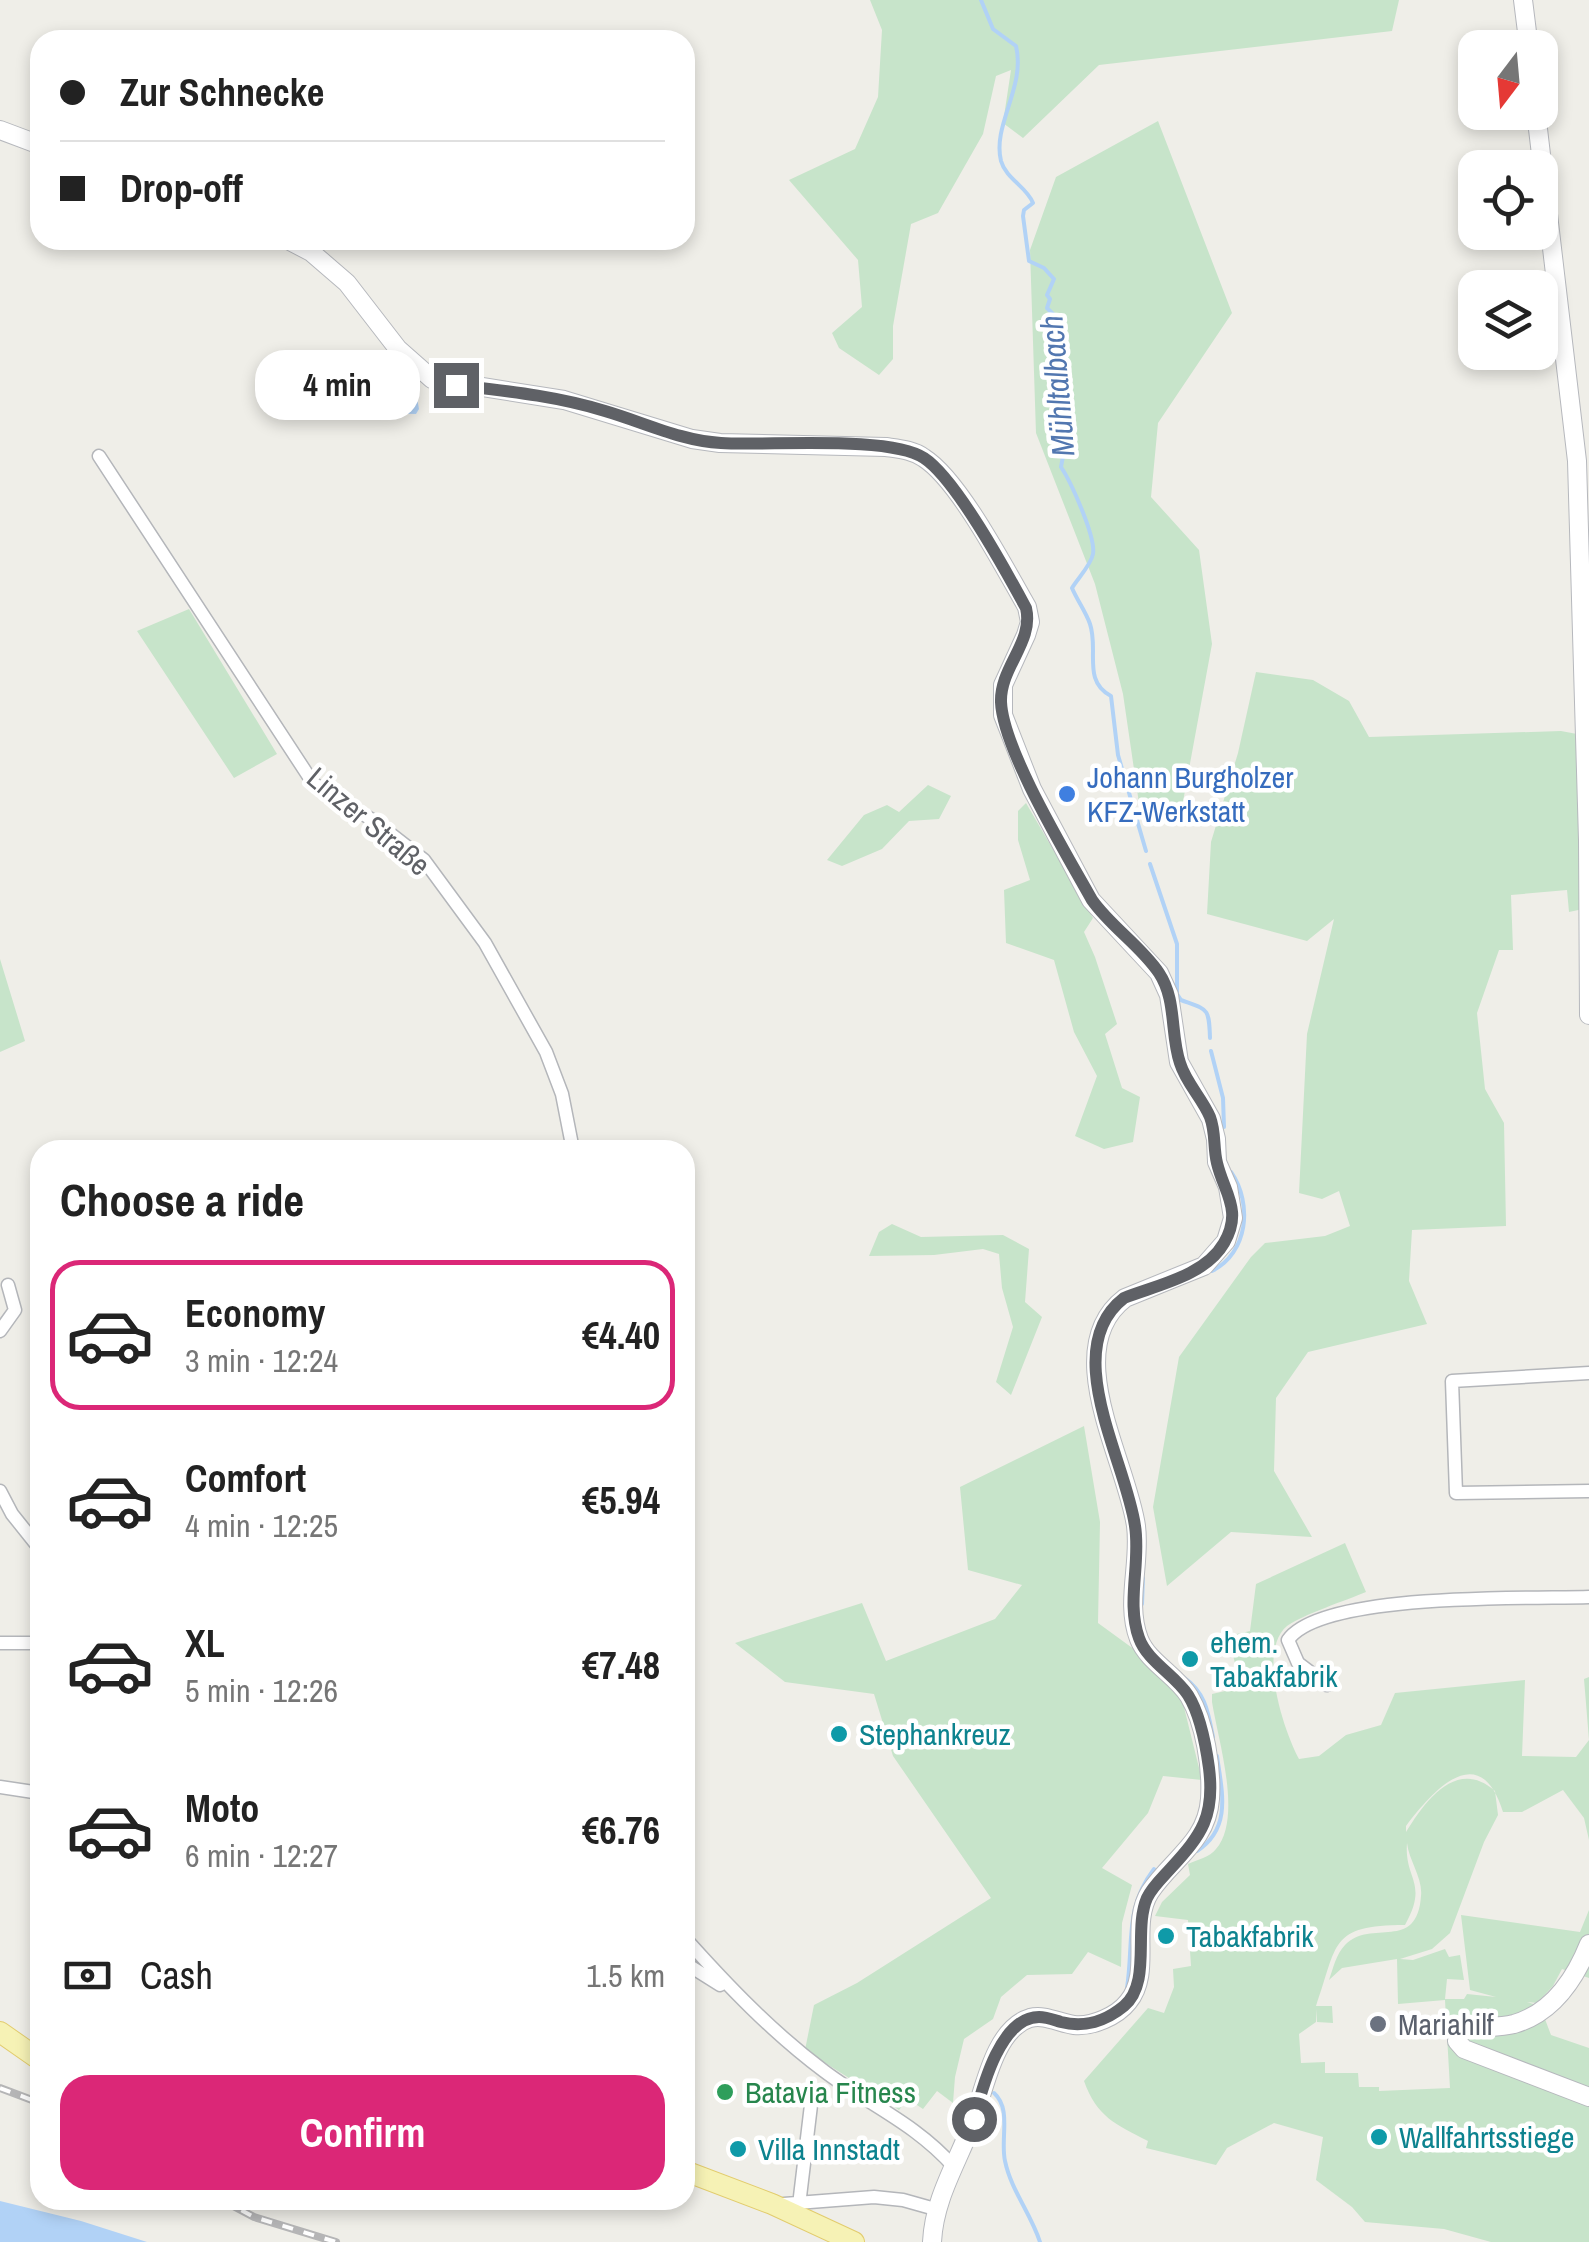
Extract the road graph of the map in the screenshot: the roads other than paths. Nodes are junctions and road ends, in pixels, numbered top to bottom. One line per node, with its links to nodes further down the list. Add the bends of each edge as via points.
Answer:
1 (1524, 0): 2 (street)
2 (1526, 30)
3 (0, 130): 5 (street)
4 (1538, 130): 8 (street)
5 (30, 141)
6 (307, 250): 31 (street, via 347,282 398,349 432,379 564,400 692,439 886,446 924,457 962,503 1026,608 1030,622 1001,700 1022,767 1092,900 1160,974 1169,995 1179,1062 1210,1119 1232,1218 1226,1241 1204,1266 1114,1306 1095,1364 1136,1526 1133,1610 1140,1642 1188,1696 1209,1766 1207,1822 1149,1894 1128,2003 1094,2023 1034,2017 1016,2027 984,2080)
7 (99, 456): 10 (street, Linzer Straße, via 313,783 424,860 484,943 546,1052)
8 (1583, 456): 9 (street)
9 (1589, 1015)
10 (571, 1140)
11 (8, 1285): 12 (street, via 15,1310)
12 (0, 1331)
13 (1589, 1373): 14 (street, via 1452,1381 1456,1493)
14 (1589, 1491)
15 (0, 1492): 16 (street)
16 (30, 1536)
17 (1589, 1596): 20 (street, via 1380,1606 1322,1616 1288,1640 1298,1663)
18 (30, 1642): 19 (street)
19 (0, 1643)
20 (1327, 1686)
21 (0, 1786): 22 (street)
22 (30, 1792)
23 (1589, 1944): 29 (street, via 1558,1997 1539,2013 1517,2023 1466,2028 1457,2041)
24 (695, 1949): 26 (street)
25 (695, 1969): 26 (street)
26 (735, 1994): 31 (street, via 826,2073 931,2141)
27 (0, 2032): 28 (main road)
28 (30, 2053)
29 (1589, 2097)
30 (810, 2105): 34 (street)
31 (954, 2166): 35 (street)
32 (695, 2175): 33 (main road)
33 (772, 2204): 34 (street); 36 (main road)
34 (800, 2205): 35 (street, via 874,2197)
35 (935, 2209): 37 (street)
36 (854, 2242)
37 (932, 2242)

